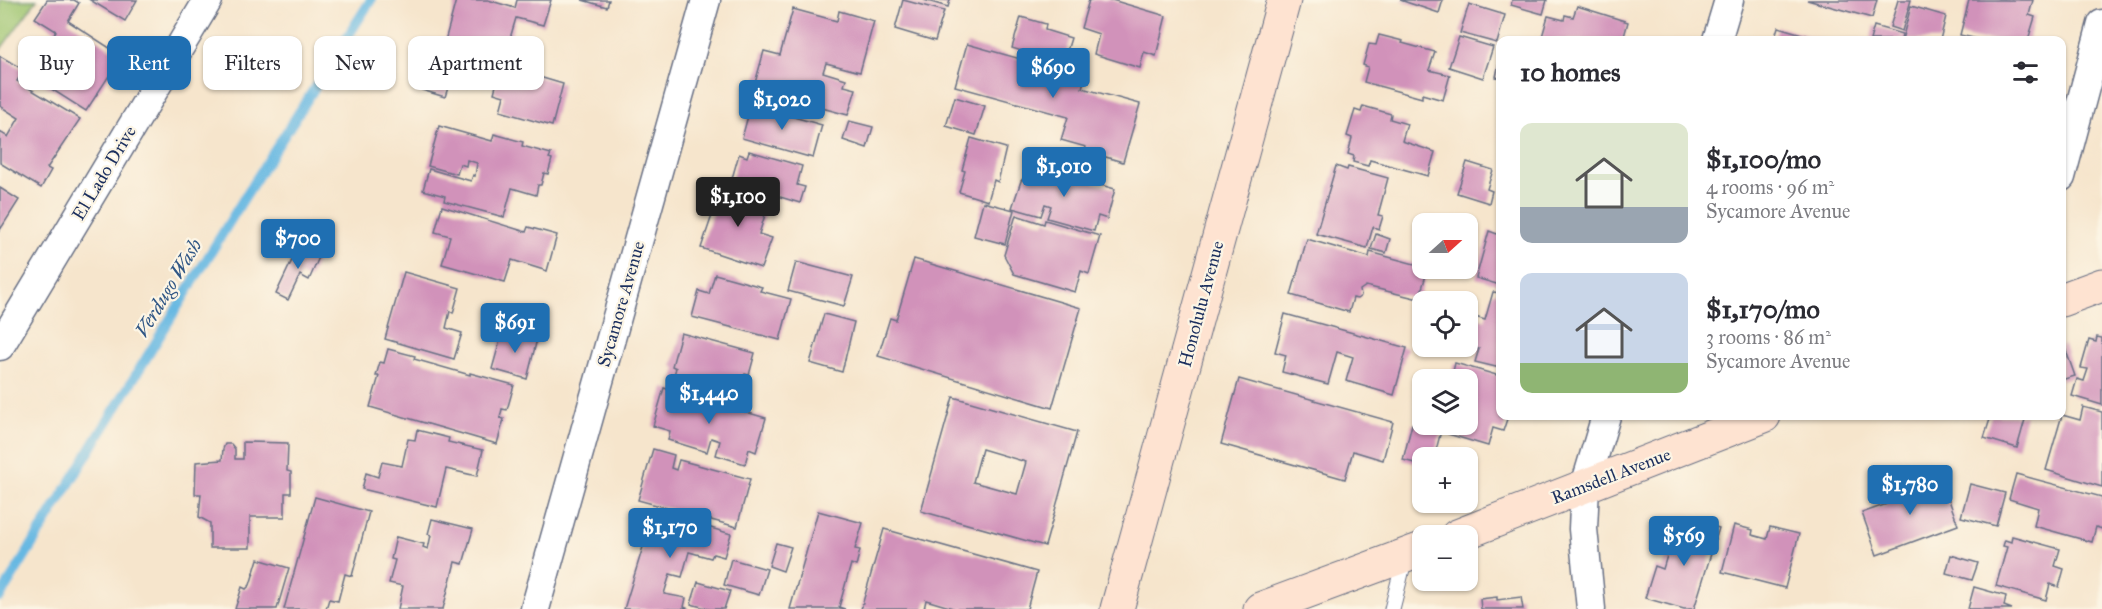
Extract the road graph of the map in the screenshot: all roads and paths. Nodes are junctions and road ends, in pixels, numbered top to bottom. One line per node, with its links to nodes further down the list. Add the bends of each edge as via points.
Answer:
1 (208, 0): 10 (street, El Lado Drive)
2 (706, 0): 17 (street, Sycamore Avenue)
3 (1284, 0): 18 (street, Honolulu Avenue)
4 (1729, 0): 6 (street)
5 (2102, 24): 7 (street)
6 (1718, 36)
7 (2066, 158)
8 (2102, 285): 9 (street)
9 (2066, 298)
10 (0, 346)
11 (1605, 420): 13 (street)
12 (1754, 420): 13 (street, Ramsdell Avenue)
13 (1585, 486): 14 (street, Ramsdell Avenue); 21 (street, via 1583,528)
14 (1478, 528)
15 (1412, 553): 19 (street)
16 (1412, 557): 20 (lane)
17 (535, 609)
18 (1118, 609)
19 (1260, 609)
20 (1392, 609)
21 (1591, 609)

